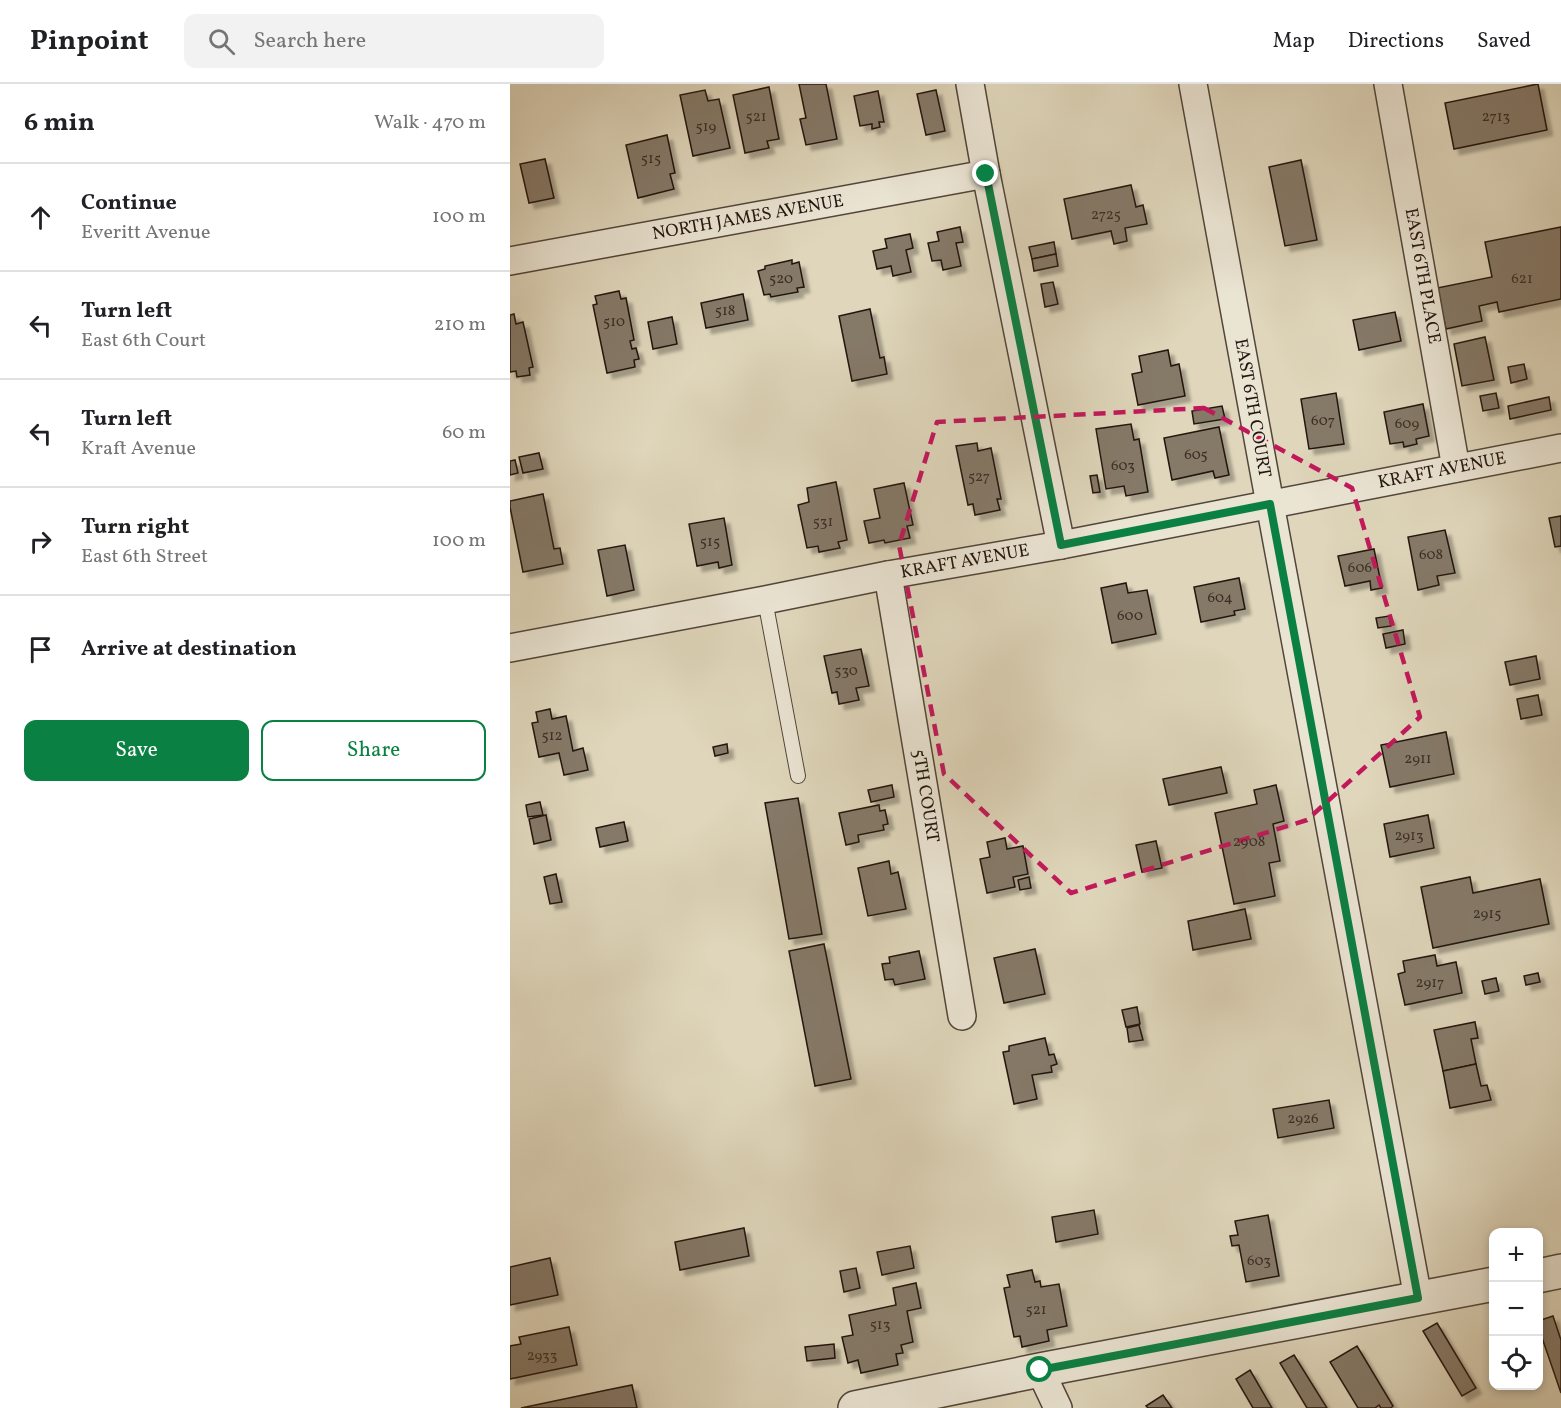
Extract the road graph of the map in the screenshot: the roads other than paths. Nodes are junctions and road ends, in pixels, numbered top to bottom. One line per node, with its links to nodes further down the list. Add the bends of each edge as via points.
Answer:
1 (970, 84): 4 (street)
2 (1193, 84): 8 (street, EAST 6TH COURT)
3 (1388, 84): 7 (street, EAST 6TH PLACE)
4 (986, 174): 5 (street, NORTH JAMES AVENUE); 9 (street)
5 (510, 261)
6 (1561, 448): 7 (street, KRAFT AVENUE)
7 (1456, 468): 8 (street, KRAFT AVENUE)
8 (1270, 504): 9 (street, KRAFT AVENUE); 18 (street, EAST 6TH COURT)
9 (1061, 545): 10 (street, KRAFT AVENUE)
10 (888, 575): 11 (street, KRAFT AVENUE); 14 (street, 5TH COURT)
11 (765, 600): 12 (street, KRAFT AVENUE); 13 (lane)
12 (510, 648)
13 (798, 776)
14 (962, 1016)
15 (1561, 1271): 16 (street)
16 (1543, 1275)
17 (1489, 1285): 18 (street)
18 (1418, 1298): 19 (street)
19 (1040, 1370): 20 (street); 21 (street)
20 (866, 1407)
21 (1058, 1408)

